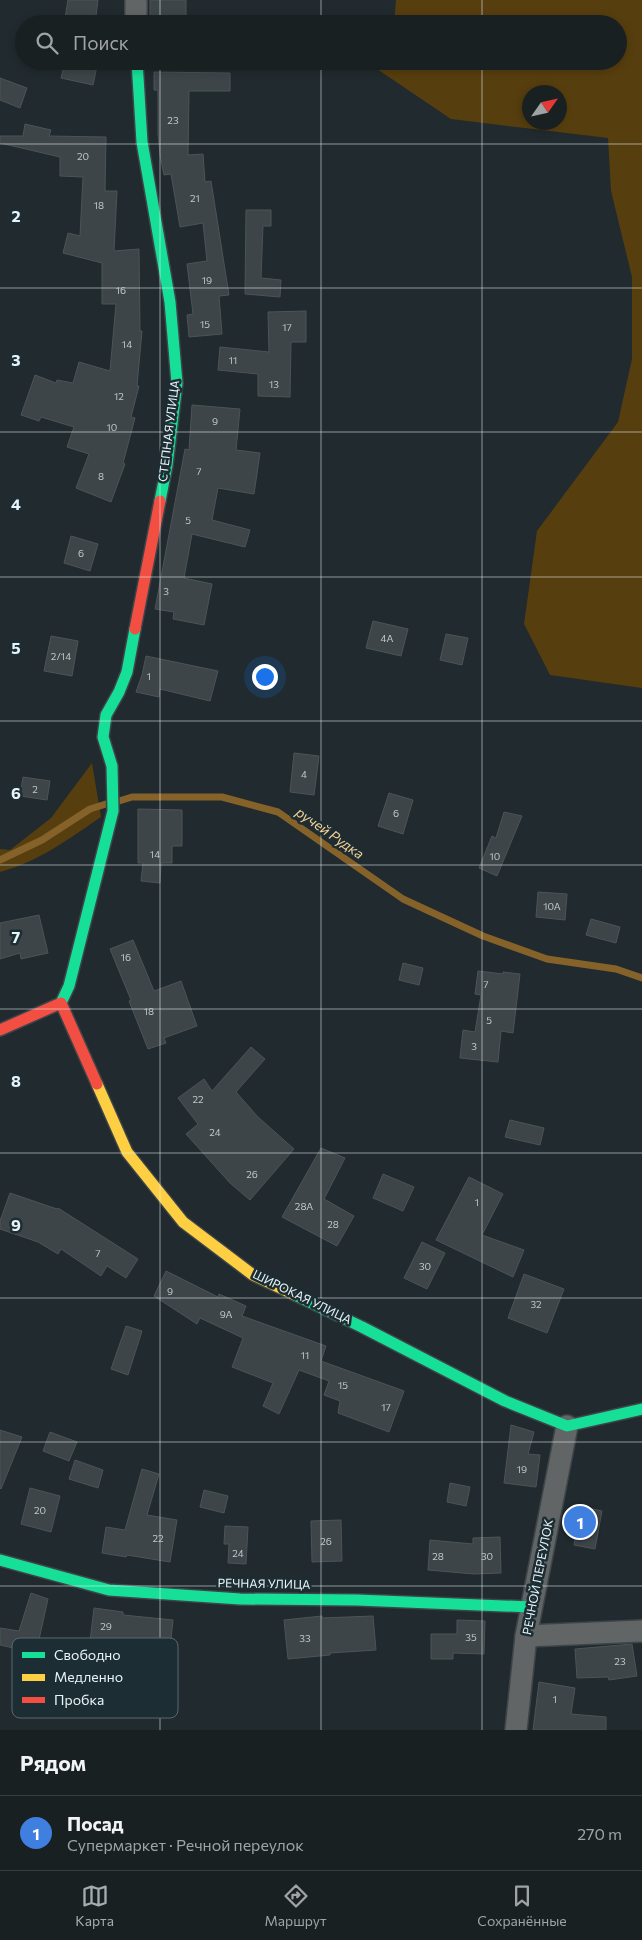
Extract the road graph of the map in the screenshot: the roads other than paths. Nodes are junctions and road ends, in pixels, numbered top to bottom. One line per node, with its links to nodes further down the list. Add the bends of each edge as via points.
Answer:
1 (136, 0): 2 (street)
2 (136, 15)
3 (138, 70): 4 (street, СТЕПНАЯ УЛИЦА, via 142,142 170,302 177,383 167,465 126,672 106,715 103,737 112,766 113,811 69,986)
4 (61, 1003): 5 (street); 7 (street, ШИРОКАЯ УЛИЦА, via 127,1152 183,1222 253,1275 505,1401)
5 (0, 1030)
6 (642, 1409): 7 (street)
7 (567, 1426): 9 (street, РЕЧНОЙ ПЕРЕУЛОК)
8 (0, 1560): 9 (street, РЕЧНАЯ УЛИЦА, via 109,1590 240,1599)
9 (531, 1607): 11 (street, РЕЧНОЙ ПЕРЕУЛОК)
10 (642, 1631): 11 (street)
11 (526, 1636): 12 (street, РЕЧНОЙ ПЕРЕУЛОК)
12 (516, 1730)

